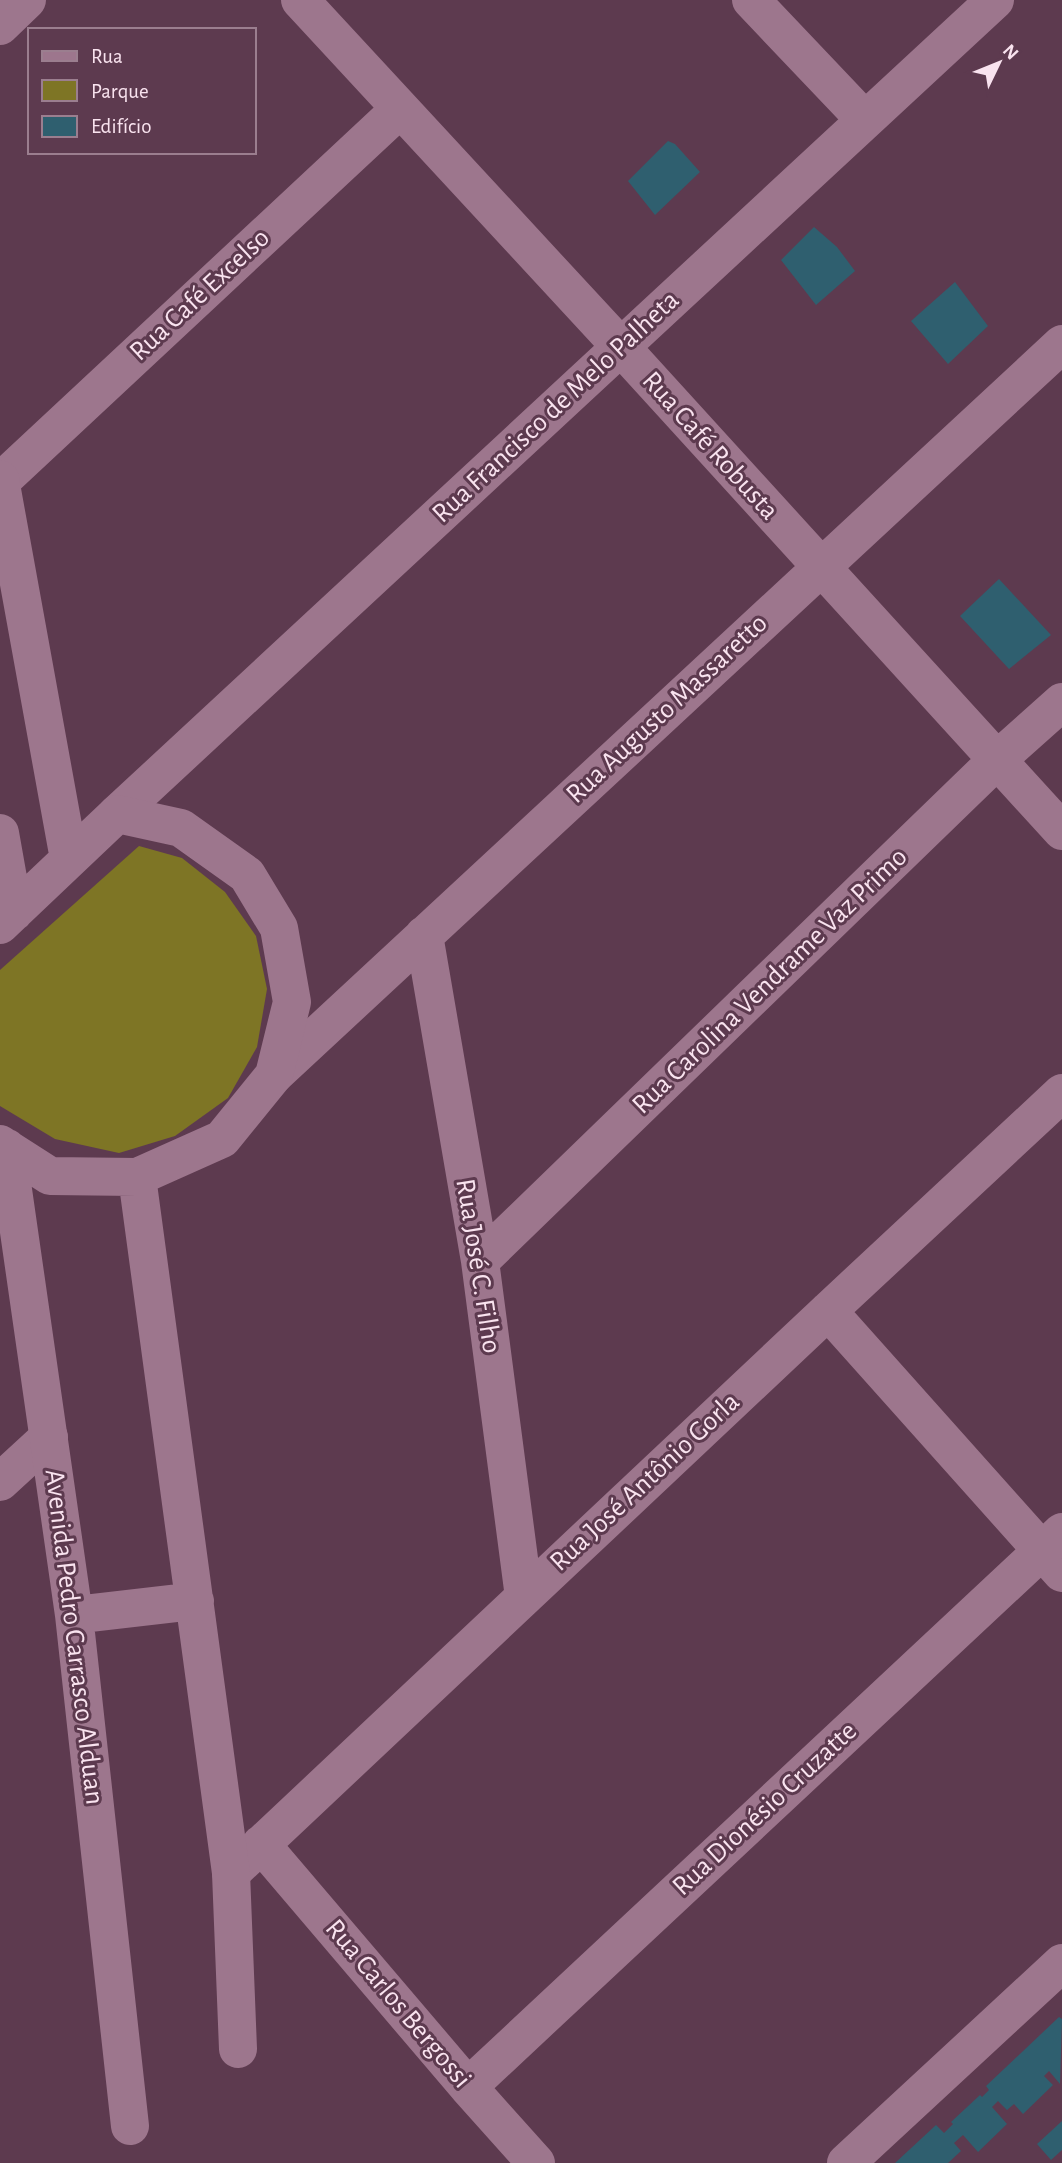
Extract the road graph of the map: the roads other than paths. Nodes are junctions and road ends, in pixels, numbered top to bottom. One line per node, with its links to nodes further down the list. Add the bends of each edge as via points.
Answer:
1 (27, 0): 5 (street)
2 (300, 0): 6 (street, Rua Café Robusta)
3 (751, 0): 7 (street)
4 (995, 0): 7 (street, Rua Francisco de Melo Palheta)
5 (0, 26)
6 (400, 109): 9 (street, Rua Café Robusta); 10 (street, Rua Café Excelso)
7 (865, 120): 9 (street, Rua Francisco de Melo Palheta)
8 (1062, 344): 11 (street, Rua Augusto Massaretto)
9 (621, 347): 11 (street, Rua Café Robusta); 14 (street, Rua Francisco de Melo Palheta)
10 (0, 481): 17 (street)
11 (820, 566): 13 (street, Rua Café Robusta); 19 (street, Rua Augusto Massaretto)
12 (1062, 702): 13 (street, Rua Carolina Vendrame Vaz Primo)
13 (997, 760): 15 (street, Rua Café Robusta); 24 (street, Rua Carolina Vendrame Vaz Primo)
14 (117, 814): 17 (street, Rua Francisco de Melo Palheta); 20 (street, via 181,828 247,876 279,928 292,1002)
15 (1062, 831)
16 (0, 833): 18 (street)
17 (69, 859): 18 (street, Rua Francisco de Melo Palheta)
18 (7, 918)
19 (424, 936): 20 (street, Rua Augusto Massaretto); 24 (street, Rua José C. Filho)
20 (274, 1075): 23 (street, Rua Augusto Massaretto, via 222,1139)
21 (1062, 1094): 25 (street, Rua José Antônio Gorla)
22 (3, 1146): 23 (street, via 50,1176); 26 (street, Avenida Pedro Carrasco Alduan)
23 (137, 1177): 30 (street)
24 (480, 1261): 29 (street, Rua José C. Filho)
25 (828, 1311): 28 (street); 29 (street, Rua José Antônio Gorla)
26 (49, 1437): 27 (street); 31 (street, Avenida Pedro Carrasco Alduan)
27 (0, 1482)
28 (1055, 1552): 36 (street, Rua Dionésio Cruzatte)
29 (524, 1597): 32 (street, Rua José Antônio Gorla)
30 (195, 1601): 31 (street); 33 (street)
31 (74, 1615): 37 (street, Avenida Pedro Carrasco Alduan)
32 (261, 1844): 33 (street, Rua José Antônio Gorla); 36 (street, Rua Carlos Bergossi)
33 (231, 1873): 35 (street)
34 (1062, 1963): 39 (street)
35 (238, 2049)
36 (468, 2087): 38 (street, Rua Carlos Bergossi)
37 (130, 2126)
38 (536, 2163)
39 (846, 2163)

